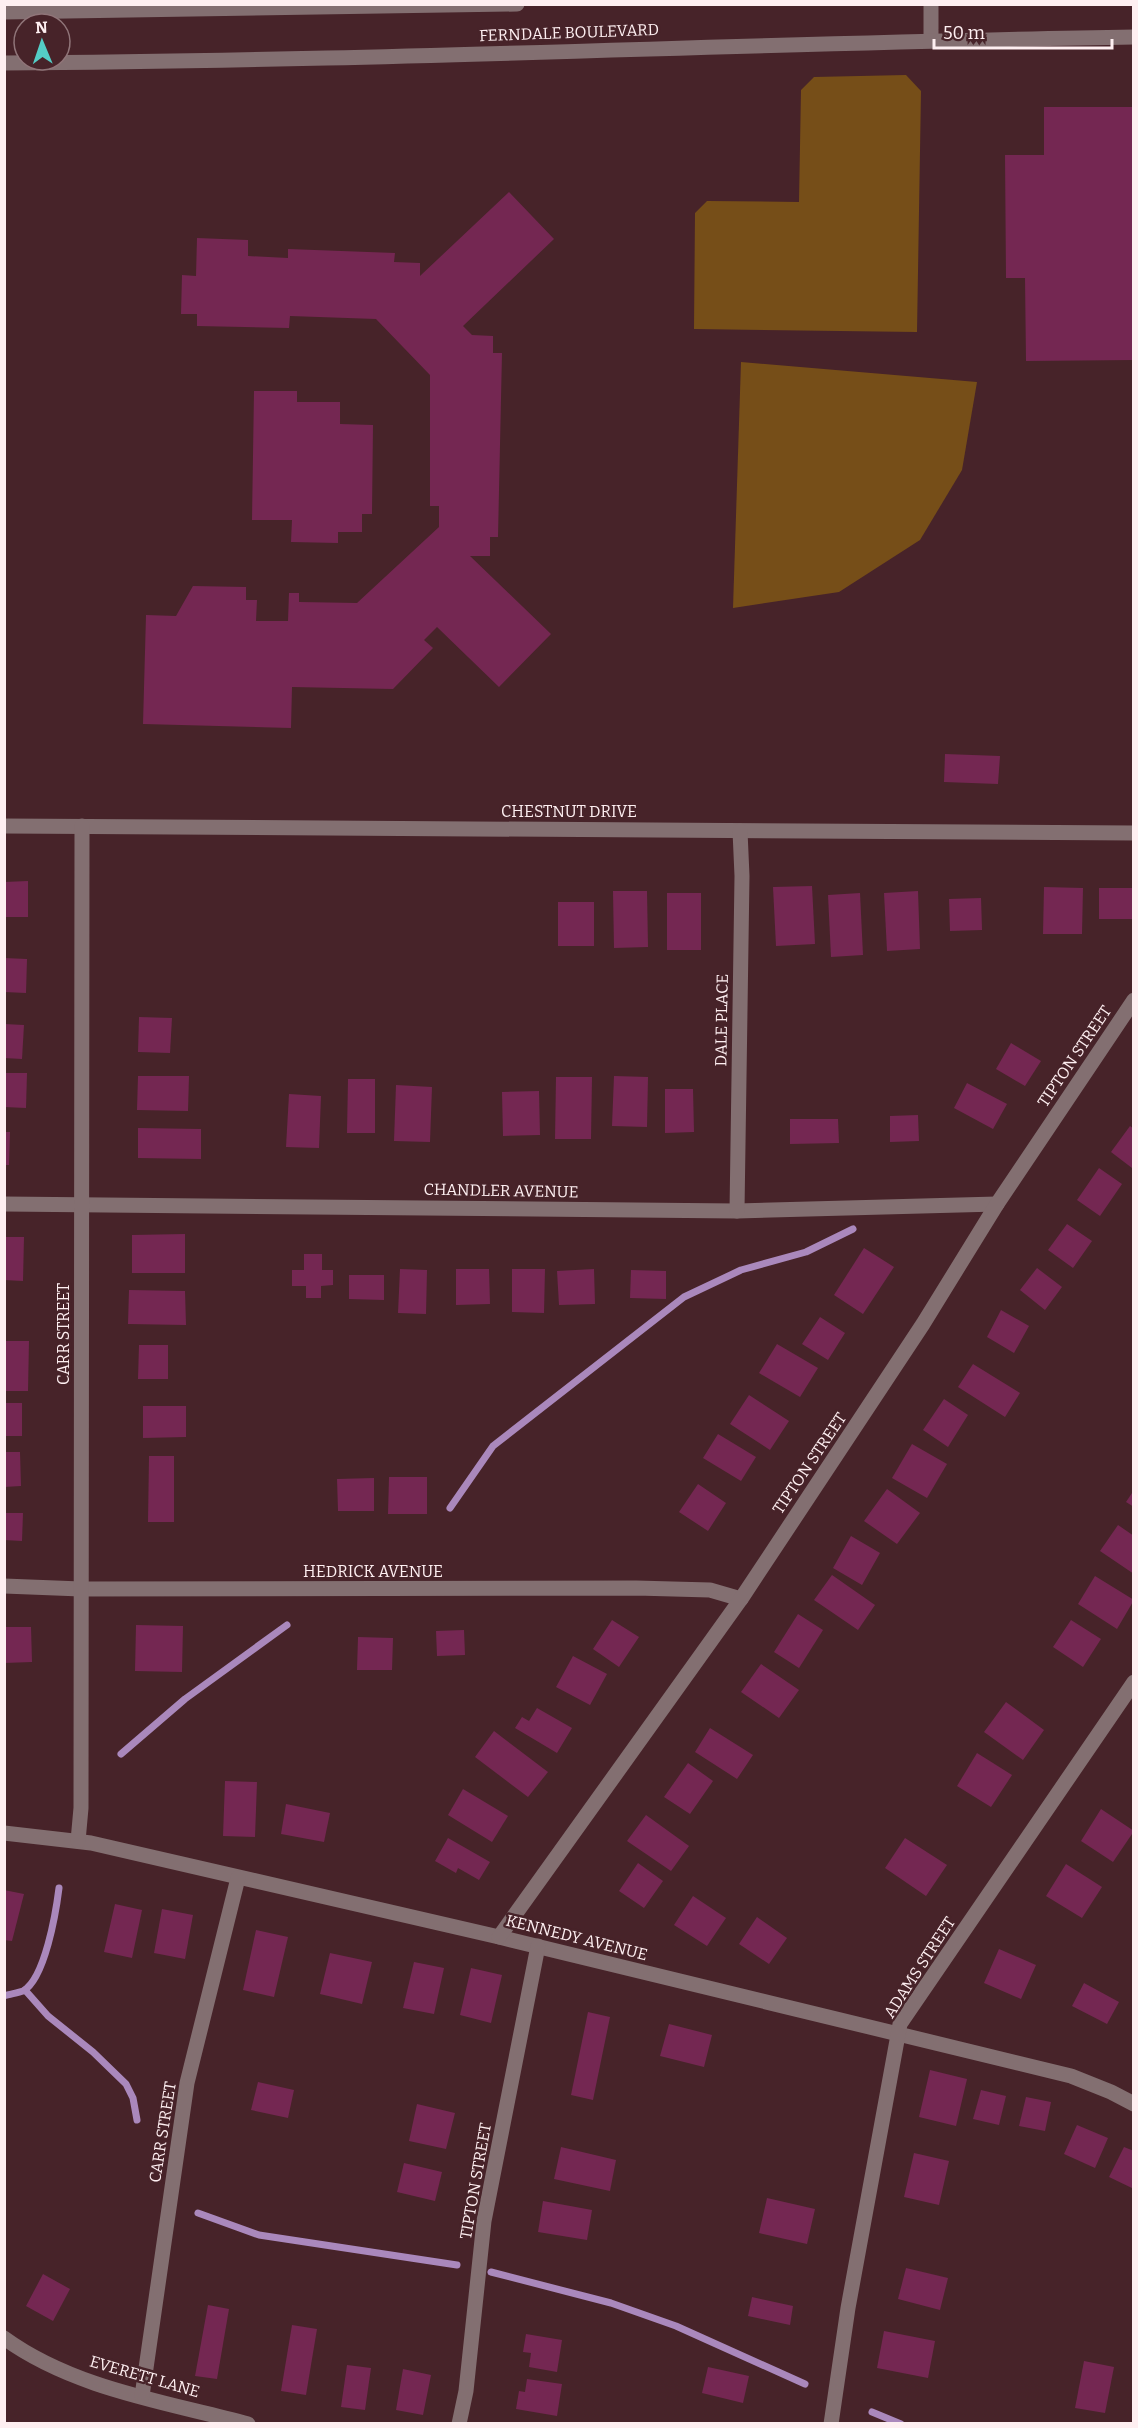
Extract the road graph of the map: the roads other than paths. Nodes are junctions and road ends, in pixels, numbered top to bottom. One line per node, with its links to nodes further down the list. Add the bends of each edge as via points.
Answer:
1 (517, 4): 3 (street, FERNDALE BOULEVARD)
2 (931, 4): 5 (street)
3 (4, 12)
4 (1134, 38): 5 (street, FERNDALE BOULEVARD)
5 (931, 40): 6 (street, FERNDALE BOULEVARD)
6 (4, 63)
7 (4, 826): 8 (street, CHESTNUT DRIVE)
8 (82, 826): 9 (street, CHESTNUT DRIVE); 14 (street, CARR STREET)
9 (740, 831): 10 (street, CHESTNUT DRIVE); 15 (street, DALE PLACE)
10 (1134, 834)
11 (1134, 1000): 13 (street, TIPTON STREET)
12 (4, 1204): 14 (street, CHANDLER AVENUE)
13 (997, 1204): 15 (street, CHANDLER AVENUE); 18 (street, TIPTON STREET, via 923,1324)
14 (80, 1205): 15 (street, CHANDLER AVENUE); 17 (street, CARR STREET)
15 (737, 1211)
16 (4, 1586): 17 (street, HEDRICK AVENUE)
17 (81, 1589): 18 (street, HEDRICK AVENUE, via 636,1588 710,1590); 21 (street, CARR STREET)
18 (741, 1599): 23 (street, TIPTON STREET)
19 (1134, 1682): 25 (street, ADAMS STREET, via 900,2024)
20 (4, 1833): 21 (street, KENNEDY AVENUE)
21 (78, 1841): 22 (street, KENNEDY AVENUE)
22 (238, 1878): 23 (street, KENNEDY AVENUE); 28 (street, CARR STREET, via 187,2083)
23 (499, 1937): 24 (street, KENNEDY AVENUE)
24 (538, 1946): 25 (street, KENNEDY AVENUE); 30 (street, TIPTON STREET, via 484,2221)
25 (898, 2033): 26 (street, KENNEDY AVENUE, via 1071,2076); 31 (street, ADAMS STREET)
26 (1134, 2104)
27 (4, 2338): 28 (street, EVERETT LANE, via 53,2366)
28 (142, 2396): 29 (street, EVERETT LANE)
29 (248, 2424)
30 (459, 2424)
31 (831, 2424)

